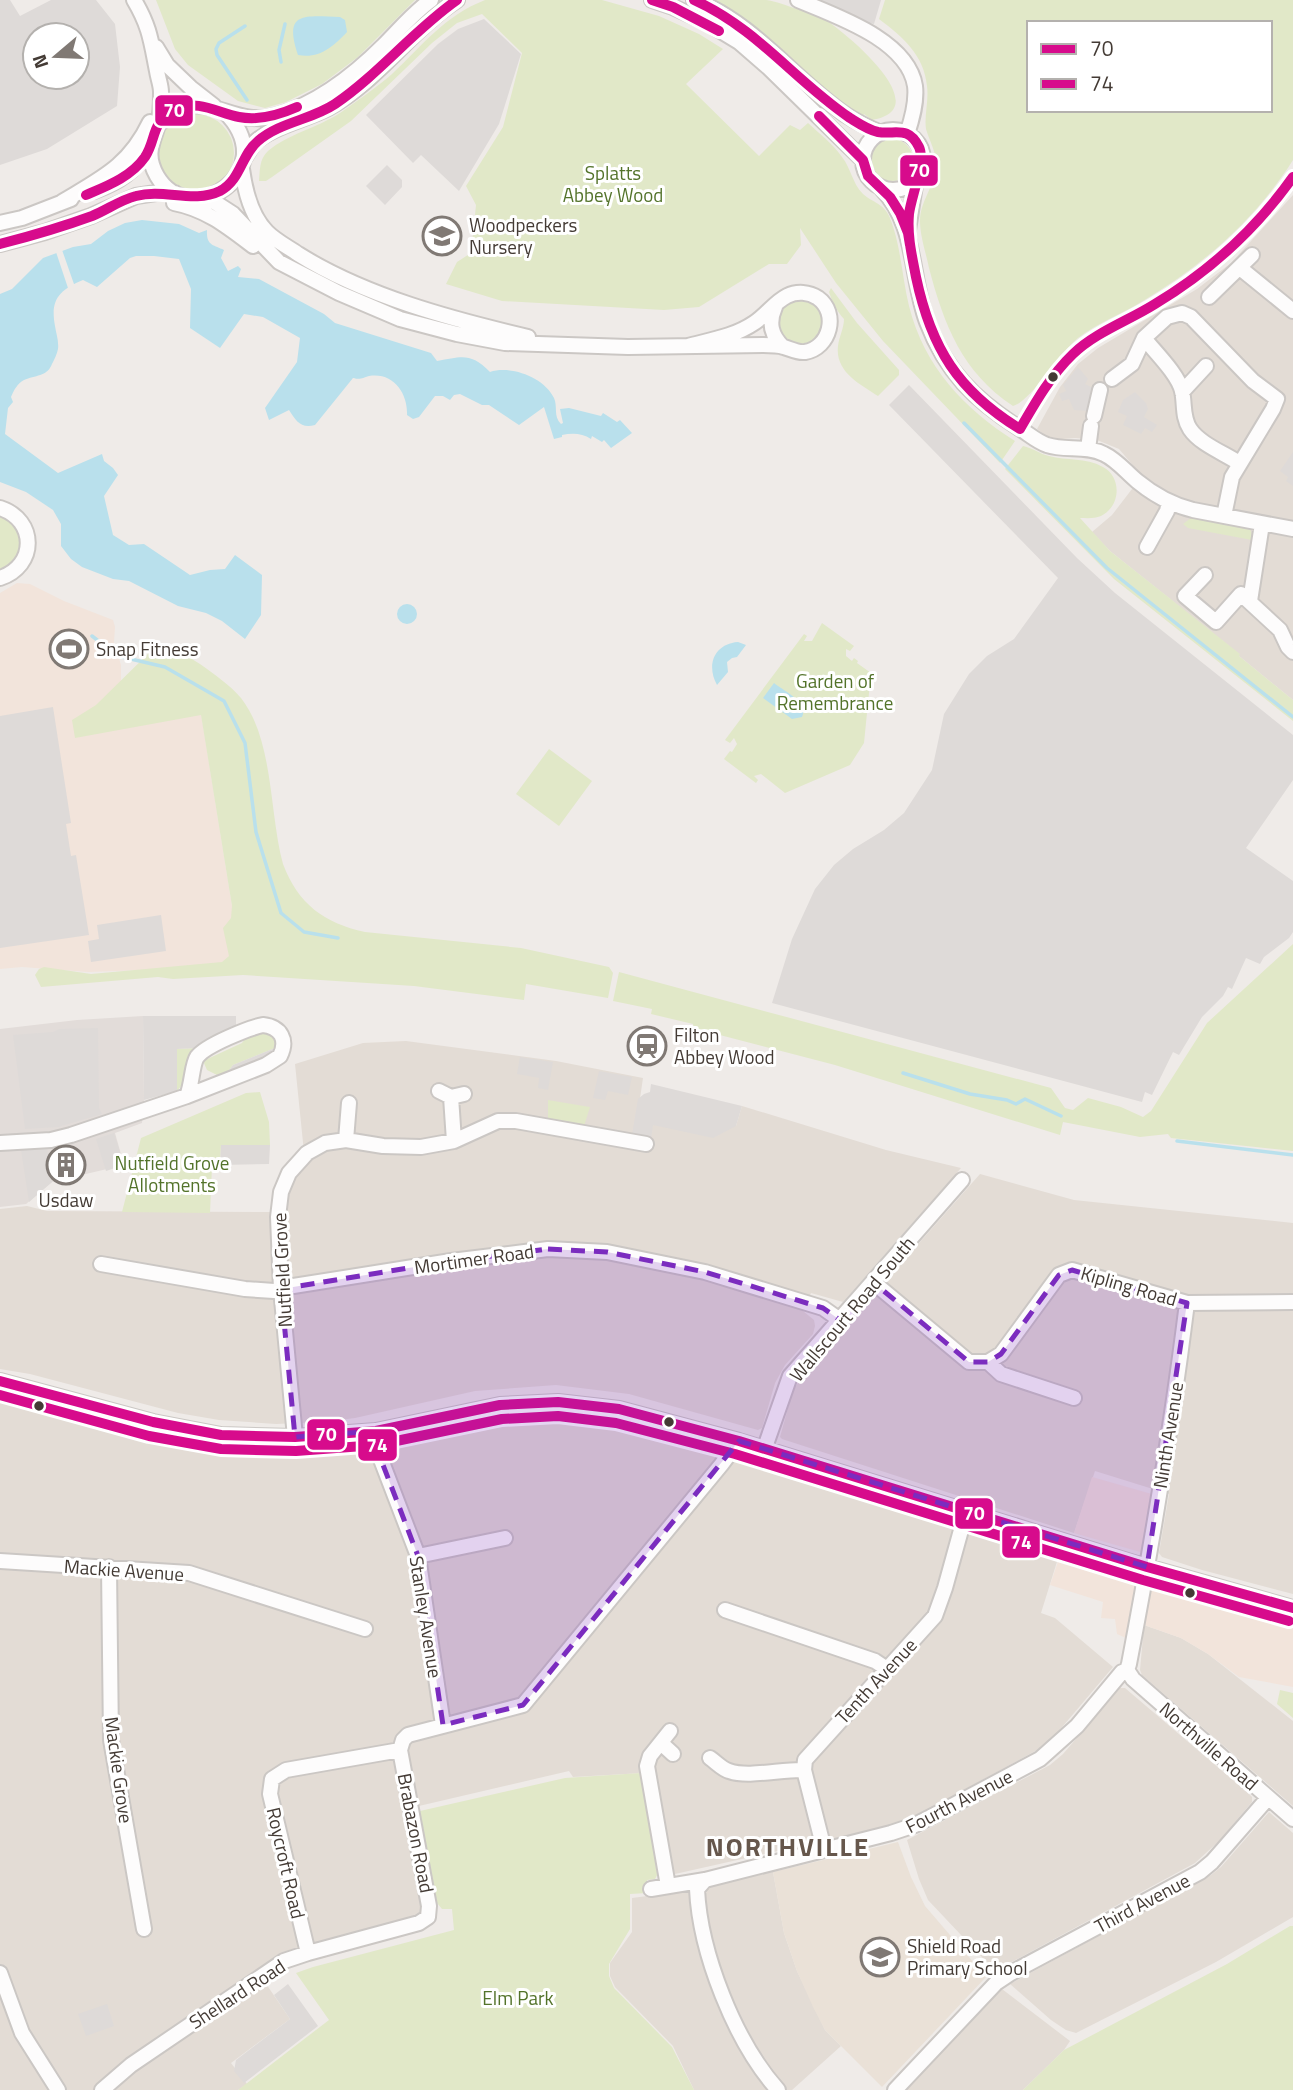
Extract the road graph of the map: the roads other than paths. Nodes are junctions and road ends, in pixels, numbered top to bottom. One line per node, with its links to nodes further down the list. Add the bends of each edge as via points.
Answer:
1 (134, 0): 7 (street)
2 (431, 0): 9 (street, via 344,81 310,101 276,116 248,118)
3 (457, 0): 15 (street, via 357,88 330,107 262,138)
4 (652, 0): 14 (street, via 706,22 739,43)
5 (694, 0): 11 (street, via 735,23 844,113)
6 (798, 0): 12 (street, via 877,36 904,60 915,86)
7 (153, 43): 8 (street); 9 (street, via 167,65)
8 (157, 71): 10 (street, via 161,88); 20 (street, via 155,106 143,138 107,176)
9 (220, 110): 10 (street, via 188,105); 15 (street, via 236,123 243,140)
10 (158, 125): 13 (street)
11 (880, 133): 12 (street); 14 (street, via 868,144)
12 (907, 134): 16 (street, via 922,154)
13 (150, 148): 18 (street, via 155,173); 20 (street, via 118,182)
14 (863, 160): 17 (street, via 868,177)
15 (243, 163): 19 (street, via 233,182); 32 (street, via 249,201 267,232 323,270 426,310)
16 (916, 179): 17 (street, via 900,189); 23 (street)
17 (881, 188): 23 (street, via 896,205)
18 (175, 193): 19 (street); 21 (street, via 136,196)
19 (202, 198): 26 (street, via 233,214)
20 (62, 202): 22 (street)
21 (113, 207): 24 (street); 26 (street, via 161,201 203,211)
22 (0, 223)
23 (908, 233): 39 (street, via 926,320 958,377 988,408 1036,440)
24 (0, 244)
25 (1252, 256): 27 (street)
26 (278, 262): 32 (street, via 400,319 505,342)
27 (1240, 268): 28 (street); 30 (street)
28 (1209, 298)
29 (775, 307): 33 (street, via 732,335); 34 (street, via 770,324); 34 (street, via 788,295 808,293 825,305 830,318 826,337 813,349 796,352)
30 (1293, 311)
31 (1144, 338): 36 (street, via 1132,364); 38 (street); 40 (street, via 1167,317 1185,313 1277,399)
32 (559, 344): 33 (street)
33 (688, 346): 34 (street)
34 (783, 347)
35 (1206, 366): 38 (street)
36 (1112, 379)
37 (1100, 390): 39 (street)
38 (1182, 392): 40 (street, via 1186,422 1194,433)
39 (1088, 449): 41 (street, via 1106,455)
40 (1239, 463): 43 (street, via 1229,482)
41 (1170, 502): 43 (street); 46 (street)
42 (0, 508): 48 (street, via 18,518 28,539 25,558 12,573)
43 (1224, 516): 44 (street)
44 (1262, 524): 45 (street); 49 (street)
45 (1293, 529)
46 (1147, 547)
47 (1205, 575): 49 (street, via 1185,596 1216,622 1241,594)
48 (0, 578)
49 (1250, 601): 50 (street, via 1280,630)
50 (1293, 652)
51 (193, 1077): 52 (street); 52 (street, via 197,1057 205,1050 263,1024 280,1031 284,1044 280,1056); 54 (street)
52 (217, 1084): 54 (street)
53 (452, 1094): 57 (street)
54 (187, 1096): 58 (street, via 71,1135)
55 (348, 1100): 56 (street)
56 (346, 1140): 57 (street, Nutfield Grove, via 421,1147); 63 (street, Nutfield Grove, via 313,1149 284,1184 278,1217)
57 (454, 1141): 59 (street, Nutfield Grove, via 498,1121 516,1121)
58 (0, 1143)
59 (646, 1144)
60 (962, 1181): 62 (street, Wallscourt Road South)
61 (101, 1264): 63 (street, Mortimer Road, via 245,1289)
62 (873, 1282): 66 (street, Wallscourt Road South); 67 (street, via 969,1362)
63 (281, 1289): 66 (street, Mortimer Road, via 548,1249 607,1252 705,1272 822,1308); 71 (street, Nutfield Grove)
64 (1293, 1302): 65 (street, Kipling Road)
65 (1187, 1303): 67 (street, Kipling Road, via 1072,1270 1059,1275 1001,1354); 79 (street, Ninth Avenue)
66 (840, 1320): 73 (street, Wallscourt Road South, via 790,1376)
67 (988, 1362): 69 (street, via 1001,1374)
68 (0, 1381): 71 (street, via 153,1422 221,1435)
69 (1073, 1398)
70 (376, 1431): 71 (street); 72 (street, via 500,1405 558,1402 619,1409); 76 (street, Stanley Avenue, via 380,1457)
71 (295, 1437)
72 (739, 1441): 73 (street); 85 (street, via 523,1705)
73 (764, 1450): 74 (street)
74 (966, 1512): 79 (street); 83 (street, Tenth Avenue, via 935,1616)
75 (505, 1538): 76 (street)
76 (418, 1556): 85 (street, Stanley Avenue)
77 (0, 1561): 78 (street, Mackie Avenue)
78 (109, 1567): 82 (street, Mackie Avenue, via 189,1573); 97 (street, Mackie Grove, via 111,1740)
79 (1147, 1567): 80 (street); 84 (street)
80 (1293, 1608)
81 (724, 1611): 83 (street, via 875,1661)
82 (365, 1629)
83 (887, 1670): 89 (street, Tenth Avenue, via 808,1755)
84 (1127, 1670): 90 (street, Northville Road); 92 (street, Fourth Avenue, via 1040,1759 915,1825)
85 (443, 1725): 86 (street, via 408,1735)
86 (400, 1750): 96 (street, Brabazon Road); 98 (street, Roycroft Road, via 286,1770 272,1779 270,1794)
87 (673, 1754): 94 (street, via 665,1737 647,1766)
88 (710, 1758): 89 (street, via 728,1771 748,1774)
89 (804, 1770): 92 (street)
90 (1268, 1798): 91 (street, Northville Road); 103 (street, Third Avenue, via 1200,1872 996,1983)
91 (1293, 1819)
92 (824, 1849): 93 (street, Fourth Avenue)
93 (705, 1880): 94 (street, Fourth Avenue); 102 (street, via 697,1889 698,1901 718,1985 752,2052)
94 (668, 1886): 95 (street, Fourth Avenue)
95 (651, 1889)
96 (428, 1917): 98 (street, Shellard Road)
97 (145, 1930)
98 (308, 1953): 101 (street, Shellard Road, via 284,1961)
99 (0, 1973): 100 (street, via 22,2033)
100 (58, 2090)
101 (102, 2090)
102 (778, 2090)
103 (895, 2090)

